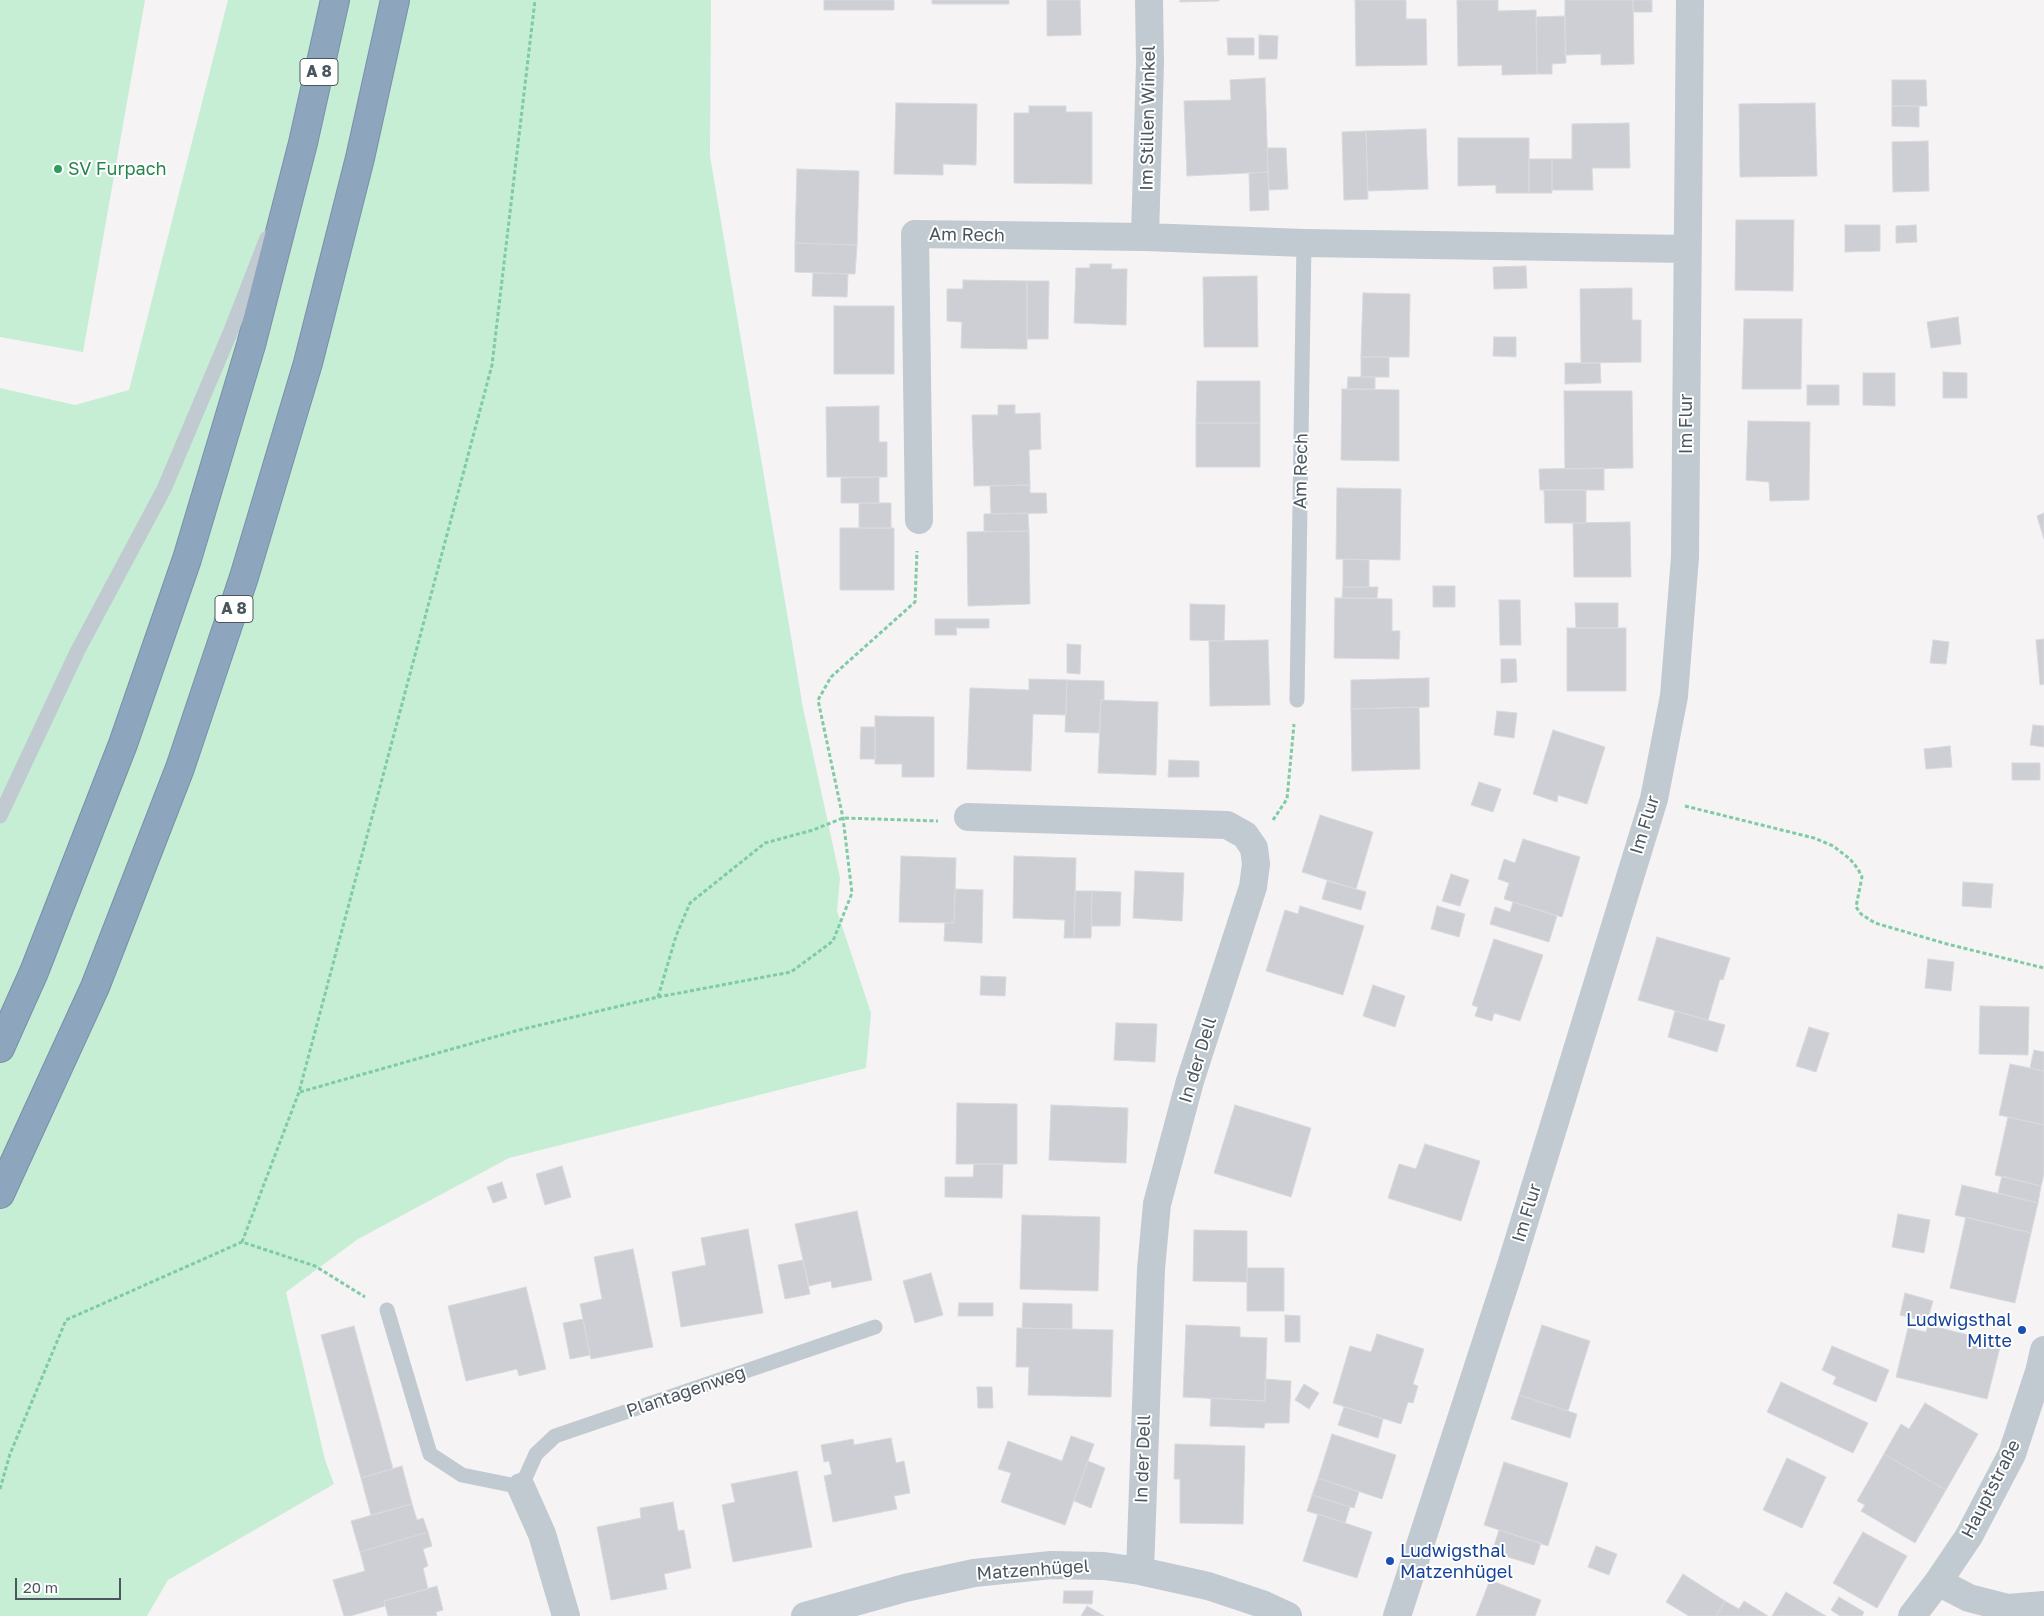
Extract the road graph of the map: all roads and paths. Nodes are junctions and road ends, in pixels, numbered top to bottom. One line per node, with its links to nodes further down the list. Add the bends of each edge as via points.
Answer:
1 (335, 0): 6 (highway, A 8)
2 (395, 0): 21 (highway, A 8, via 360,158 308,363 241,586 180,768 95,987)
3 (535, 0): 20 (path, via 492,365)
4 (1148, 0): 7 (street, Im Stillen Winkel, via 1150,62)
5 (1690, 0): 9 (street, Im Flur)
6 (304, 143): 13 (lane, via 230,333 164,489 77,652); 19 (highway, A 8, via 251,345 187,560 123,744 34,972)
7 (1145, 237): 8 (street, Am Rech); 10 (street, Am Rech, via 915,234)
8 (1304, 243): 9 (street, Am Rech); 11 (lane, Am Rech)
9 (1687, 248): 12 (street, Im Flur, via 1685,557 1674,696)
10 (918, 520): 15 (path, via 915,602 831,677 818,700)
11 (1297, 700): 16 (path, via 1287,799)
12 (1654, 799): 17 (path, via 1814,838 1833,846 1858,868 1862,878 1856,907 1875,923); 35 (street, Im Flur, via 1511,1265)
13 (0, 816)
14 (968, 817): 15 (path, via 951,821); 16 (street, via 1227,825 1246,835)
15 (843, 818): 18 (path, via 765,843 690,903 676,936); 18 (path, via 852,893 833,941 791,972)
16 (1254, 848): 28 (street, In der Dell, via 1254,887 1190,1082 1157,1204 1150,1289)
17 (2044, 968)
18 (658, 997): 20 (path, via 519,1030)
19 (0, 1048)
20 (299, 1092): 22 (path)
21 (0, 1194)
22 (242, 1242): 23 (path, via 315,1266); 27 (path, via 66,1320 10,1454)
23 (387, 1310): 26 (lane, via 430,1454 462,1475)
24 (876, 1327): 26 (lane, Plantagenweg, via 555,1436 536,1454)
25 (2044, 1350): 29 (street, Hauptstraße, via 2012,1454 1969,1536)
26 (521, 1486): 32 (street, via 542,1534)
27 (0, 1489)
28 (1140, 1571): 33 (street, Matzenhügel, via 1104,1566 1051,1565 974,1573); 34 (street, Matzenhügel, via 1208,1586)
29 (1938, 1582): 31 (street); 36 (street, Hauptstraße)
30 (2044, 1605): 31 (street)
31 (2008, 1612)
32 (566, 1616)
33 (805, 1616)
34 (1288, 1616)
35 (1397, 1616)
36 (1912, 1616)

